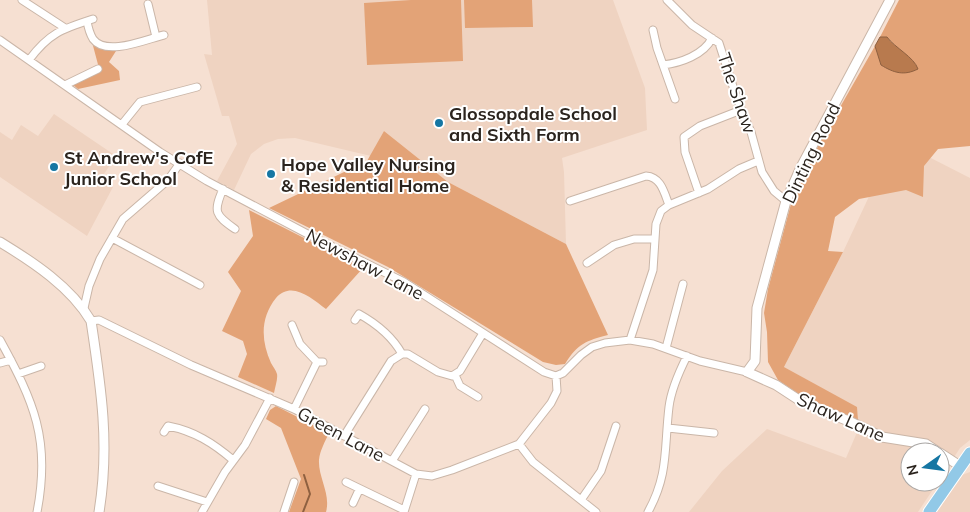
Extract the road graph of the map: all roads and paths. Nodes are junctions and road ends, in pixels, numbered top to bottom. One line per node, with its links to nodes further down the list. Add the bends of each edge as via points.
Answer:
1 (22, 0): 5 (street)
2 (667, 0): 9 (street, The Shaw, via 692,25)
3 (890, 0): 24 (street, Dinting Road)
4 (148, 4): 8 (street)
5 (65, 28): 8 (street, via 90,20 94,40 105,47 119,47); 11 (street, via 47,38)
6 (653, 30): 12 (street)
7 (164, 35): 8 (street)
8 (156, 37)
9 (712, 38): 12 (street, via 694,56); 19 (street, The Shaw, via 719,43 724,55)
10 (0, 40): 11 (street, Newshaw Lane)
11 (29, 60): 14 (street, Newshaw Lane)
12 (663, 65): 16 (street)
13 (98, 69): 14 (street)
14 (65, 85): 18 (street, Newshaw Lane)
15 (197, 87): 18 (street, via 140,102)
16 (675, 99)
17 (736, 112): 22 (street, via 700,126 684,137 685,152)
18 (123, 123): 20 (street, Newshaw Lane)
19 (758, 161): 22 (street); 24 (street, The Shaw, via 767,182)
20 (180, 163): 21 (street, Newshaw Lane); 27 (street, via 168,180 123,219)
21 (223, 189): 26 (street, via 217,214); 37 (street, Newshaw Lane, via 404,282)
22 (699, 193): 25 (street)
23 (570, 201): 25 (street, via 646,176 660,182)
24 (786, 201): 46 (street, Dinting Road, via 756,308 755,360)
25 (669, 205): 28 (street, via 659,218)
26 (235, 229)
27 (112, 238): 32 (street); 33 (street, via 88,286)
28 (654, 239): 30 (street, via 634,239 614,245); 39 (street, via 652,270)
29 (0, 242): 33 (street, via 50,276)
30 (587, 263)
31 (683, 284): 40 (street)
32 (200, 285)
33 (84, 308): 35 (street)
34 (355, 320): 41 (street, via 359,314 373,322 389,335)
35 (91, 321): 51 (street, Green Lane, via 99,320); 76 (street, via 104,411)
36 (292, 325): 52 (street, via 300,344 320,362)
37 (483, 333): 48 (street); 49 (street, Newshaw Lane, via 544,372)
38 (0, 340): 43 (street)
39 (630, 340): 40 (street); 49 (street, via 592,347 564,374)
40 (666, 348): 42 (street)
41 (402, 354): 48 (street, via 419,359 447,376); 58 (street, via 391,361)
42 (687, 356): 46 (street); 55 (street, via 669,405)
43 (11, 360): 44 (street); 47 (street)
44 (0, 363)
45 (41, 366): 47 (street)
46 (747, 372): 59 (street, Shaw Lane, via 802,402 882,437)
47 (18, 374): 75 (street, via 38,422 42,464)
48 (455, 375): 50 (street, via 460,386)
49 (556, 376): 60 (street, via 557,391 551,403)
50 (478, 397)
51 (270, 398): 52 (street, Green Lane); 62 (street, via 245,445)
52 (294, 409): 58 (street, Green Lane)
53 (425, 410): 64 (street)
54 (616, 426): 71 (street, via 601,471)
55 (668, 428): 57 (street); 80 (street, via 665,471 660,491)
56 (164, 432): 62 (street, via 168,426 196,434 212,442)
57 (714, 433)
58 (344, 436): 64 (street, Green Lane)
59 (913, 442)
60 (519, 444): 66 (street, Green Lane, via 432,476); 71 (street, via 533,462)
61 (970, 452): 65 (main road)
62 (233, 460): 73 (street)
63 (950, 460): 65 (street, Shaw Lane)
64 (392, 461): 66 (street, Green Lane)
65 (960, 466): 81 (main road)
66 (416, 474): 74 (street)
67 (294, 482): 78 (street)
68 (346, 482): 70 (street)
69 (158, 486): 73 (street)
70 (359, 490): 72 (street); 74 (street)
71 (581, 500): 79 (street)
72 (353, 503)
73 (204, 507): 77 (street)
74 (404, 511)
75 (37, 512)
76 (98, 512)
77 (212, 512)
78 (284, 512)
79 (596, 512)
80 (648, 512)
81 (929, 512)

